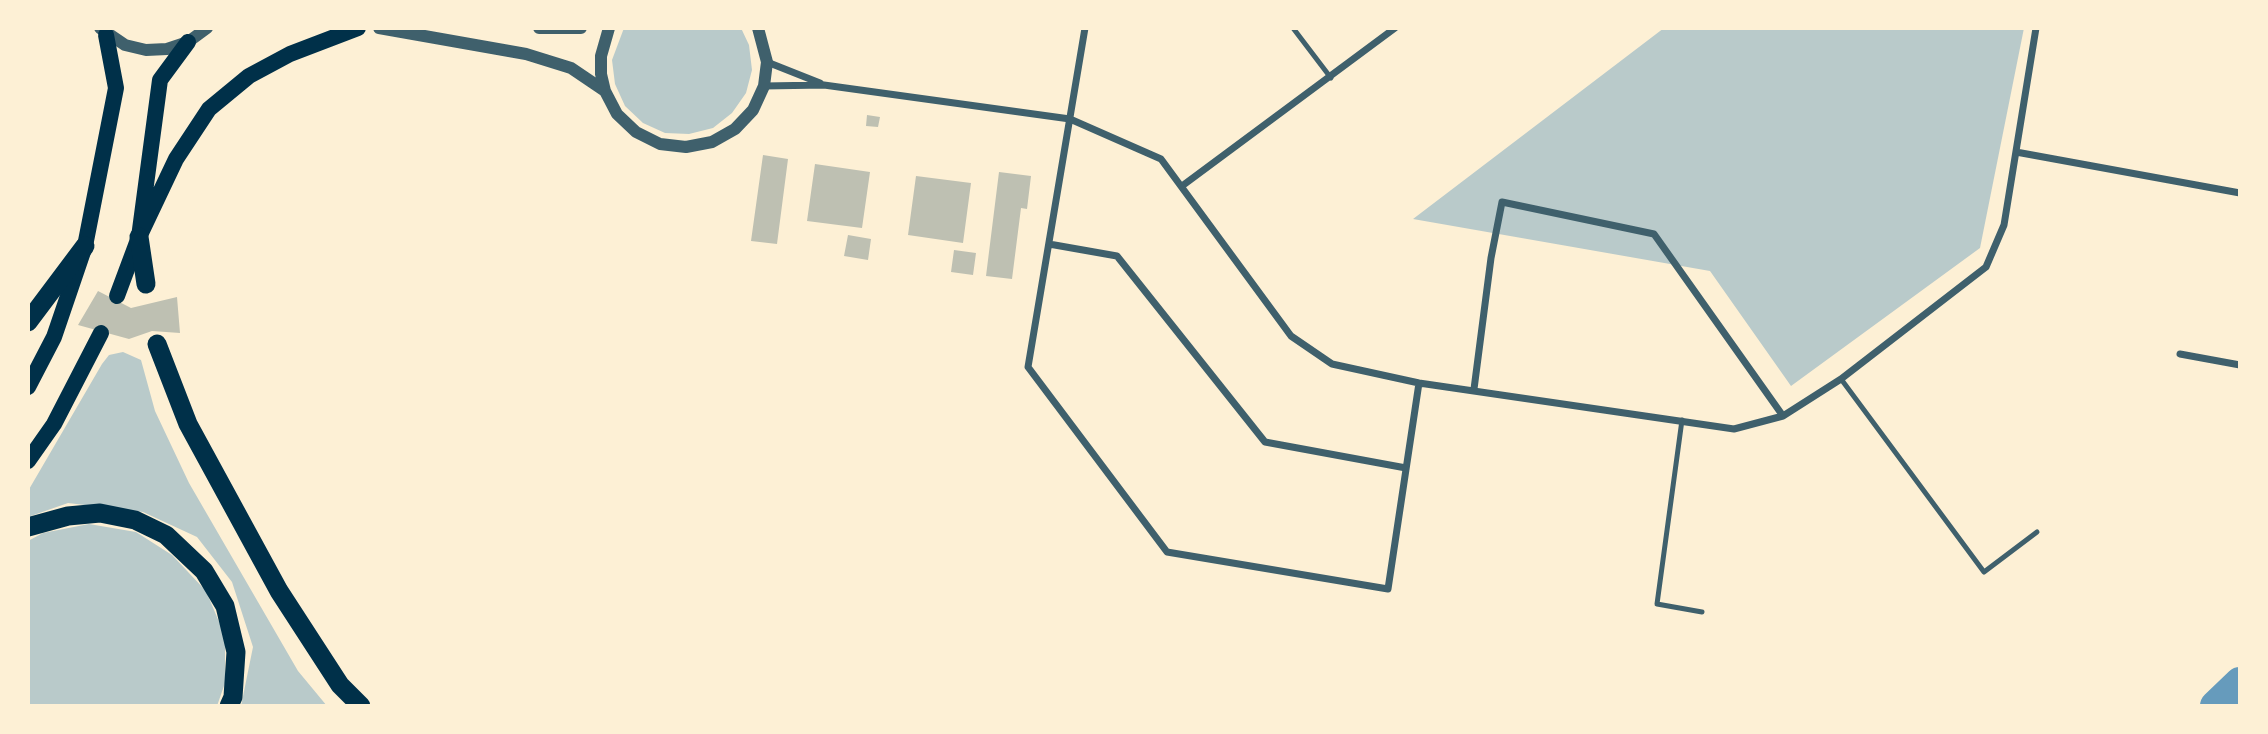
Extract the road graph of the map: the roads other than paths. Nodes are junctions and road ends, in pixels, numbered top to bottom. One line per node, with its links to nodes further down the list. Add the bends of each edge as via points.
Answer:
1 (207, 28): 13 (street)
2 (358, 28): 23 (main road, via 290,54 249,76 209,109 176,159)
3 (379, 28): 18 (street, via 526,54 571,68)
4 (539, 28): 5 (street)
5 (581, 28)
6 (609, 28): 18 (street, via 601,56)
7 (758, 28): 14 (street)
8 (1085, 28): 19 (street)
9 (1293, 28): 15 (lane)
10 (1395, 28): 15 (street)
11 (2036, 28): 20 (street)
12 (103, 31): 13 (street, via 125,45 146,50); 25 (main road, via 116,88)
13 (188, 42): 23 (main road, via 160,80)
14 (767, 62): 16 (street); 17 (street)
15 (1331, 78): 21 (street)
16 (824, 85): 17 (street); 19 (street)
17 (764, 86): 18 (street, via 753,110 734,129 712,142 686,147 660,144 636,132 617,114)
18 (605, 91)
19 (1070, 119): 21 (street, via 1161,159); 24 (street)
20 (2016, 152): 22 (street); 33 (street, via 2004,225 1986,267)
21 (1182, 186): 34 (street, via 1291,336 1332,364)
22 (2240, 192)
23 (139, 237): 26 (highway); 27 (main road)
24 (1049, 244): 40 (street, via 1117,256 1265,442); 40 (street, via 1028,367 1167,552 1388,589)
25 (85, 246): 28 (highway); 35 (main road, via 54,337)
26 (146, 284)
27 (117, 296)
28 (28, 323)
29 (101, 333): 39 (main road, via 54,424)
30 (157, 344): 45 (highway, via 188,424 279,591 340,685)
31 (2180, 354): 32 (street)
32 (2240, 365)
33 (1841, 379): 37 (street); 42 (lane, via 1984,572)
34 (1419, 383): 36 (street); 40 (street)
35 (28, 387)
36 (1474, 389): 37 (street, via 1503,202 1654,234); 38 (street)
37 (1783, 416): 38 (street, via 1734,429)
38 (1682, 420): 43 (lane, via 1657,604)
39 (28, 461)
40 (1406, 468)
41 (28, 527): 44 (highway, via 100,513 135,520 166,535 204,571 225,606 236,652)
42 (2037, 533)
43 (1702, 612)
44 (229, 706)
45 (361, 706)

